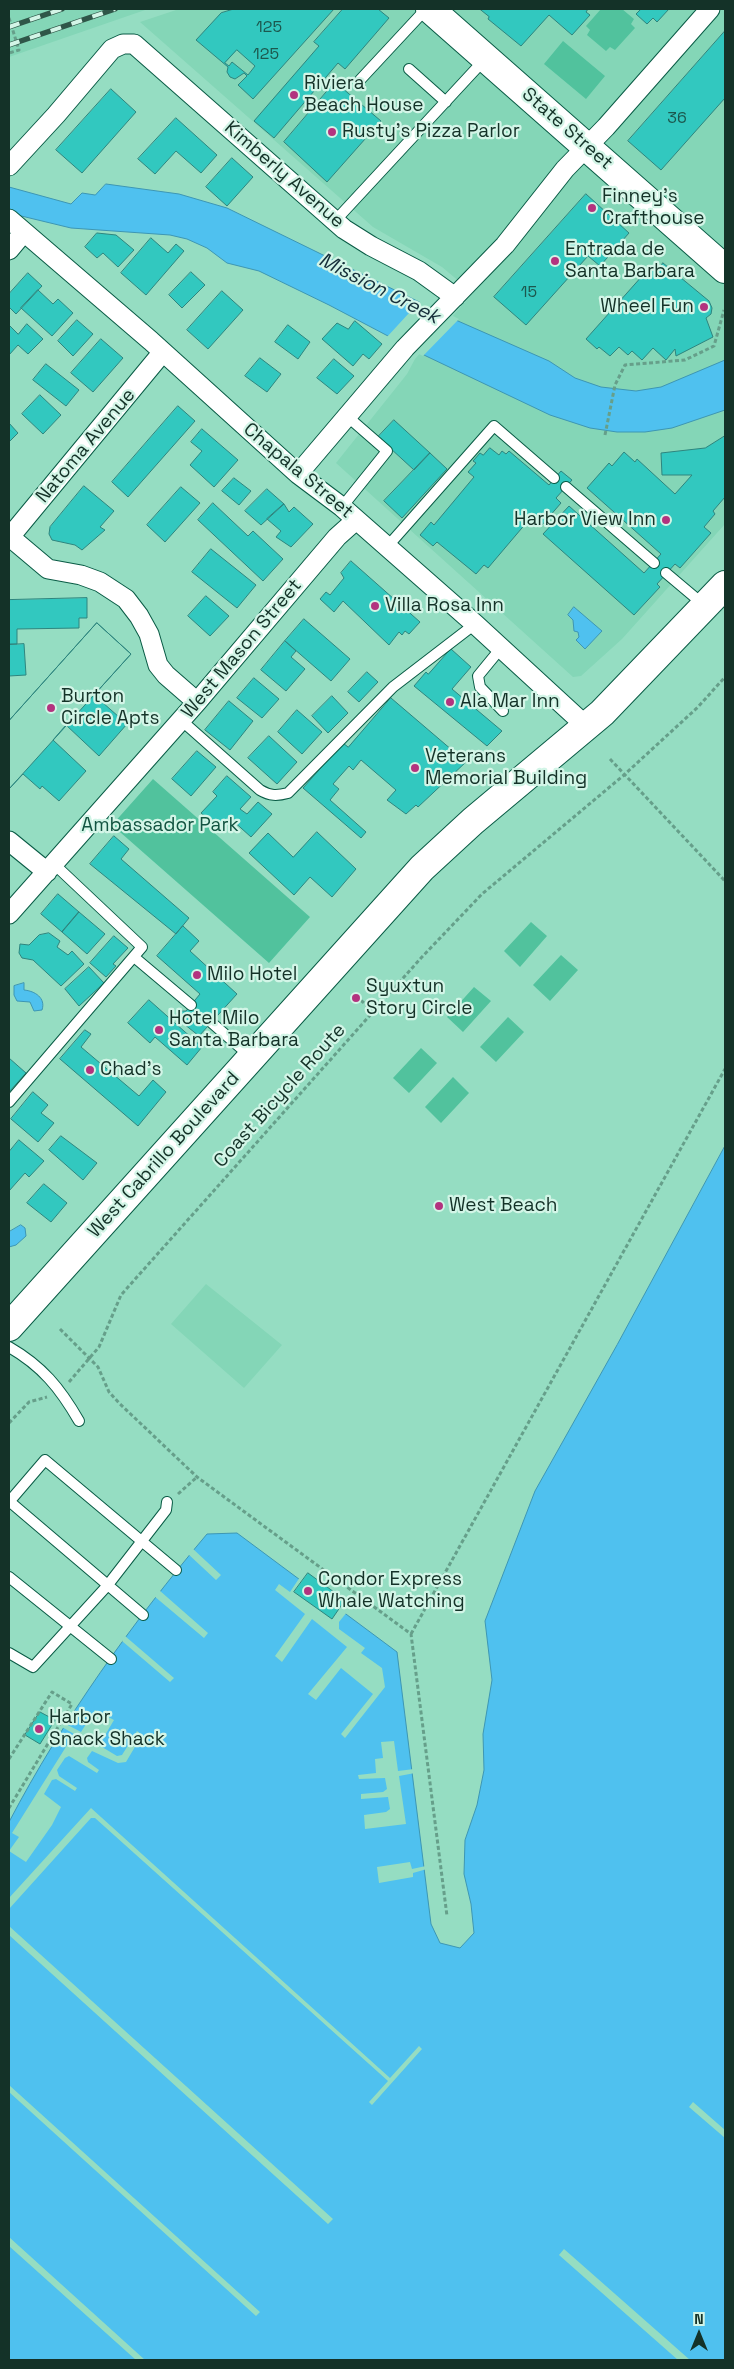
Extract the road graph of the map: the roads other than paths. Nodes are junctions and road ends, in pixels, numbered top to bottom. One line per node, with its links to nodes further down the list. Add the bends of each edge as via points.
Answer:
1 (426, 9): 6 (lane)
2 (430, 9): 4 (main road, State Street)
3 (710, 9): 8 (street)
4 (486, 58): 7 (lane); 8 (main road, State Street)
5 (409, 69): 7 (lane)
6 (360, 80)
7 (446, 102): 11 (lane)
8 (587, 147): 14 (main road, State Street); 15 (street, via 565,169 505,245)
9 (9, 166): 11 (street, Kimberly Avenue, via 106,55 123,44 134,44)
10 (9, 219): 12 (street, Chapala Street)
11 (335, 220): 15 (street, Kimberly Avenue, via 362,241 419,271)
12 (24, 232): 13 (street); 16 (street, Chapala Street)
13 (9, 250)
14 (725, 269)
15 (455, 296): 17 (street, via 405,348)
16 (162, 353): 18 (street, Chapala Street); 22 (street, Natoma Avenue)
17 (348, 417): 18 (street); 21 (lane, via 387,452)
18 (298, 474): 21 (street, Chapala Street)
19 (554, 478): 23 (lane, via 494,426)
20 (566, 488): 24 (lane)
21 (349, 514): 23 (street, Chapala Street); 30 (street, West Mason Street, via 337,536)
22 (9, 538): 30 (street, via 48,569 100,582 126,600 149,634 158,666)
23 (387, 547): 28 (street, Chapala Street)
24 (654, 562)
25 (666, 574): 27 (lane)
26 (725, 585): 27 (main road, West Cabrillo Boulevard)
27 (705, 606): 33 (main road, West Cabrillo Boulevard)
28 (475, 624): 29 (street, Chapala Street); 32 (lane, via 393,687 288,793 268,795 260,790)
29 (501, 648): 31 (lane, via 478,676 480,687); 33 (street, Chapala Street)
30 (197, 702): 32 (street, West Mason Street)
31 (503, 711)
32 (182, 720): 35 (street, West Mason Street)
33 (586, 726): 40 (main road, West Cabrillo Boulevard, via 422,868)
34 (9, 841): 35 (street)
35 (50, 868): 36 (street, West Mason Street); 37 (lane, via 142,947)
36 (9, 914)
37 (134, 957): 38 (lane); 41 (lane)
38 (191, 1005)
39 (212, 1023): 40 (lane)
40 (251, 1057): 42 (main road, West Cabrillo Boulevard)
41 (9, 1102)
42 (9, 1327)
43 (9, 1347): 44 (lane, via 28,1358 61,1390)
44 (79, 1421)
45 (9, 1502): 47 (lane, via 45,1460); 50 (lane)
46 (168, 1502): 47 (lane, via 166,1510)
47 (142, 1540): 48 (lane); 50 (lane)
48 (176, 1570)
49 (9, 1577): 52 (lane)
50 (107, 1586): 51 (lane); 52 (lane)
51 (143, 1615)
52 (72, 1626): 53 (lane, via 33,1667); 54 (lane)
53 (9, 1653)
54 (111, 1660)

